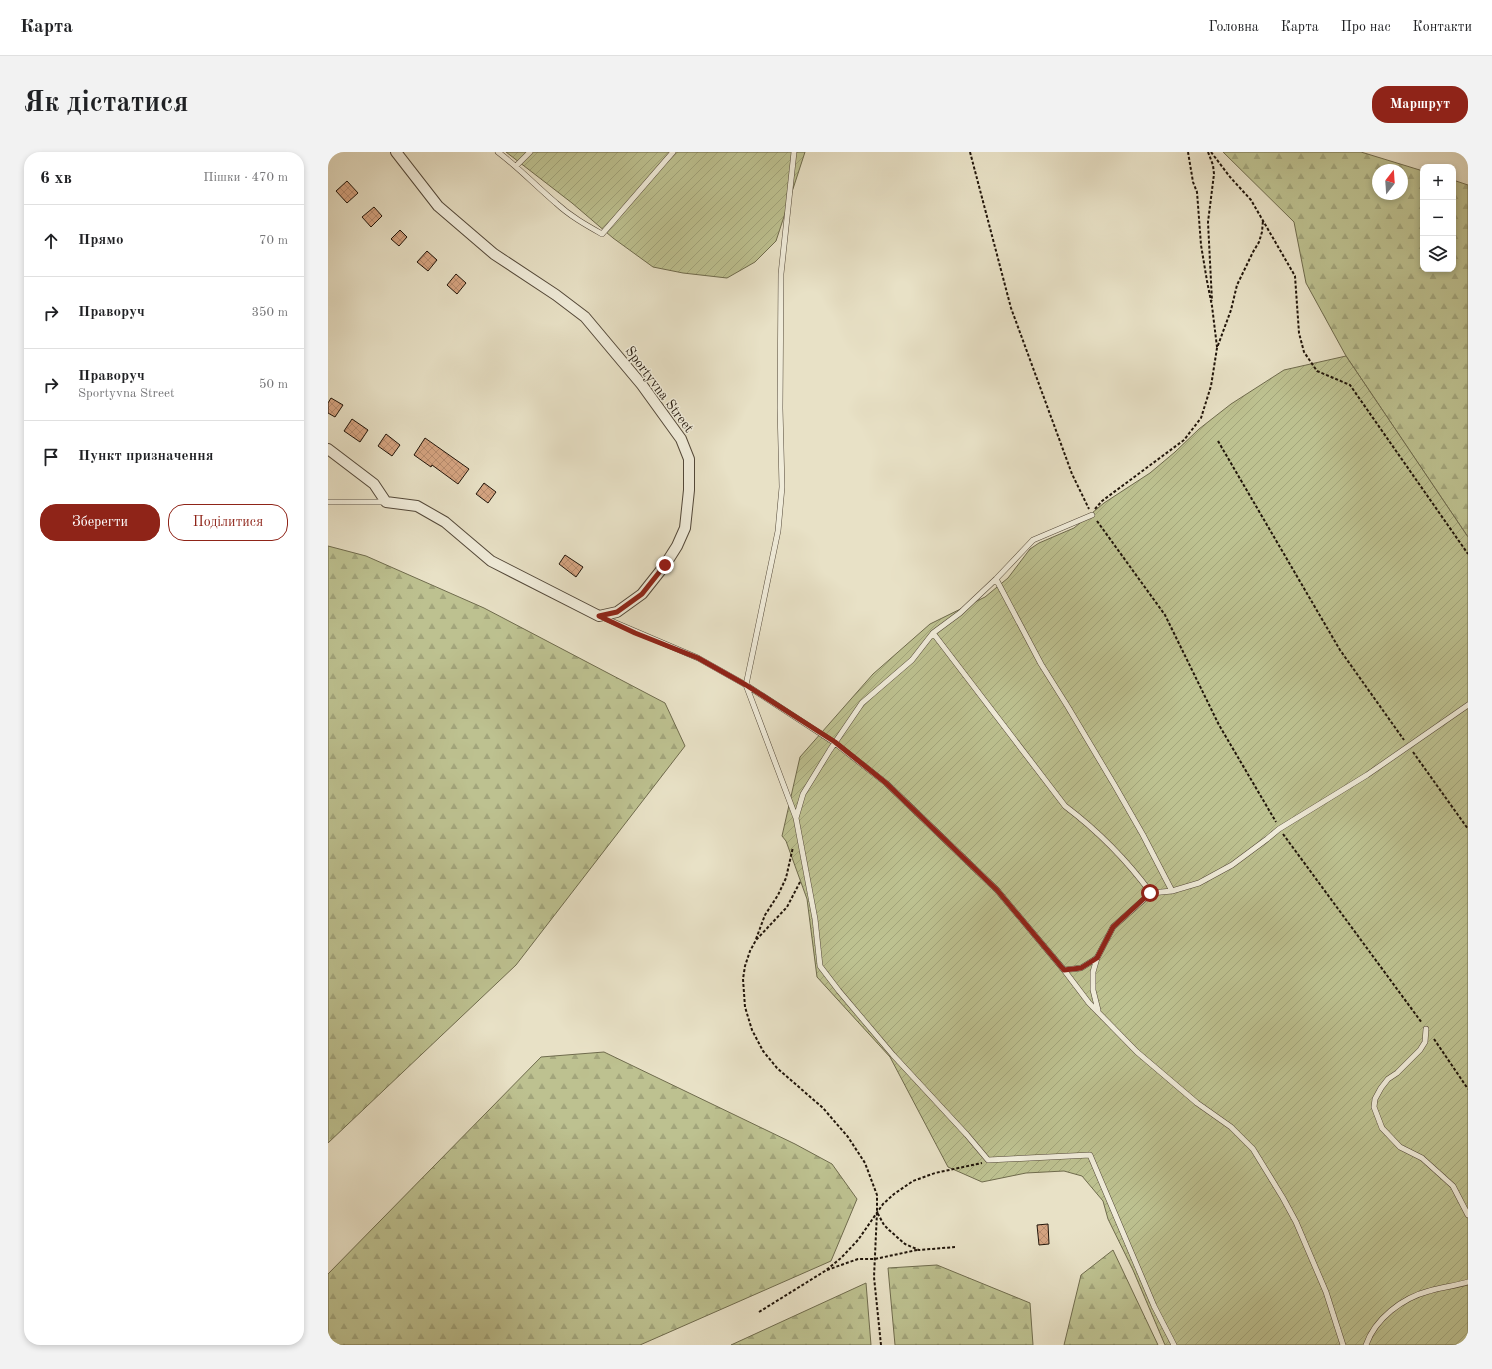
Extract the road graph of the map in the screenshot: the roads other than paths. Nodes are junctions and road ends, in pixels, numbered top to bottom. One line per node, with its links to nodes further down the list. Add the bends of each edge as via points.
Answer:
1 (498, 152): 6 (lane)
2 (530, 152): 6 (lane)
3 (673, 152): 6 (lane, via 602,234 556,204)
4 (794, 152): 14 (lane, via 781,274 782,487 778,531)
5 (397, 153): 12 (street, Sportyvna Street, via 438,206 494,254 585,316 642,385 681,439 689,458 689,490 685,528 677,546 642,594 617,612)
6 (516, 166)
7 (328, 449): 9 (street, via 374,484)
8 (328, 502): 9 (lane)
9 (386, 502): 12 (street, via 416,506 445,522 491,561)
10 (1092, 515): 11 (lane, via 1033,540)
11 (996, 579): 13 (lane); 18 (lane, via 1041,664 1144,836)
12 (599, 616): 14 (lane, via 698,658)
13 (934, 633): 16 (lane, via 912,660 862,703); 19 (lane, via 1065,806 1113,847 1133,868)
14 (746, 685): 16 (lane); 17 (lane)
15 (1468, 705): 18 (lane, via 1367,775 1279,829 1232,865 1199,884)
16 (835, 742): 17 (lane, via 803,794); 21 (lane, via 886,783 997,890)
17 (796, 818): 26 (lane, via 816,919 820,966 893,1056 988,1160 1090,1155 1154,1306)
18 (1172, 891): 19 (lane)
19 (1150, 893): 20 (lane, via 1113,927)
20 (1097, 958): 21 (lane, via 1081,968); 22 (lane, via 1093,972 1093,990)
21 (1064, 970): 22 (lane)
22 (1098, 1012): 27 (lane, via 1137,1052 1197,1103 1231,1127 1253,1149 1296,1222 1326,1292)
23 (1426, 1029): 24 (lane, via 1420,1050 1388,1079 1375,1099 1374,1107 1382,1128 1400,1146 1422,1158 1453,1186)
24 (1468, 1215)
25 (1468, 1282): 28 (lane, via 1428,1291 1403,1302 1372,1330)
26 (1174, 1345)
27 (1343, 1345)
28 (1366, 1345)

